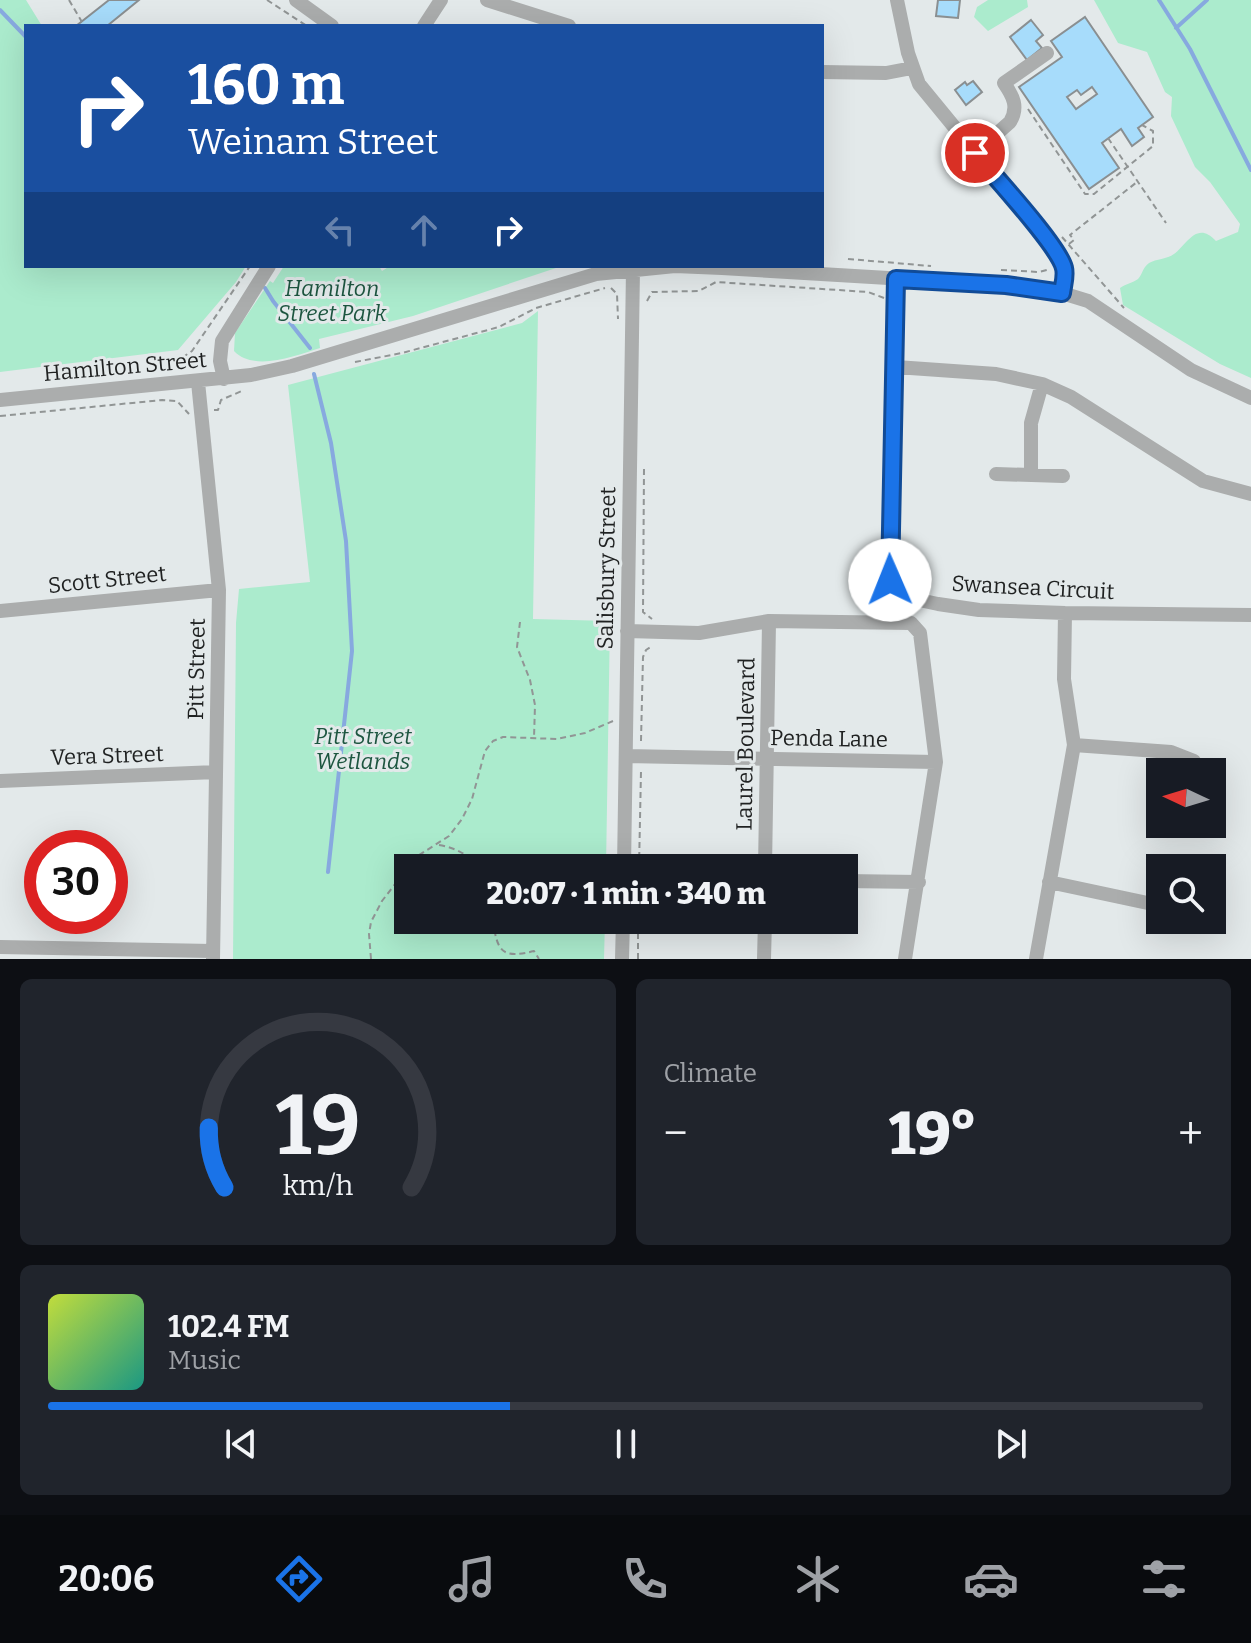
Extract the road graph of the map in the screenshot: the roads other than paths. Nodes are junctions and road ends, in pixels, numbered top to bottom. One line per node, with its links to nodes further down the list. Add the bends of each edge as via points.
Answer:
1 (296, 0): 5 (street)
2 (441, 0): 6 (street)
3 (487, 0): 7 (street)
4 (897, 0): 9 (street)
5 (329, 24)
6 (425, 24)
7 (563, 24)
8 (1047, 53): 11 (street, via 1004,83 1014,99 1010,122)
9 (912, 68): 10 (street); 11 (street)
10 (824, 72)
11 (975, 153): 17 (street, via 1062,262)
12 (268, 268): 19 (street, Hamilton Street, via 222,341)
13 (647, 268): 15 (street)
14 (722, 268): 16 (street)
15 (633, 269): 19 (street, via 596,274 292,366); 33 (street, Salisbury Street)
16 (896, 279): 17 (street); 18 (street, Swansea Circuit)
17 (1062, 293): 22 (street, via 1088,301 1191,370)
18 (896, 367): 21 (street, via 996,374); 30 (street, Swansea Circuit, via 889,564 896,591 966,608)
19 (224, 379): 20 (street, Hamilton Street)
20 (198, 382): 23 (street, Hamilton Street); 28 (street, Pitt Street)
21 (1042, 384): 25 (street, via 1032,416); 27 (street, via 1203,481)
22 (1251, 398)
23 (0, 400)
24 (996, 474): 25 (street)
25 (1031, 475): 26 (street)
26 (1063, 476)
27 (1251, 494)
28 (219, 590): 29 (street, Scott Street); 39 (street, Pitt Street)
29 (0, 611)
30 (1065, 613): 31 (street, Swansea Circuit); 34 (street, via 1064,679)
31 (1251, 615)
32 (769, 622): 33 (street, via 699,633); 36 (street, Laurel Boulevard); 38 (street, via 911,623 920,633)
33 (627, 631): 35 (street, Salisbury Street)
34 (1074, 745): 37 (street, via 1171,752); 45 (street)
35 (626, 756): 36 (street, Penda Lane); 41 (street, Salisbury Street)
36 (767, 758): 38 (street, Penda Lane); 42 (street, Laurel Boulevard)
37 (1186, 758)
38 (936, 762): 44 (street)
39 (216, 772): 40 (street, Vera Street); 50 (street, Pitt Street)
40 (0, 781)
41 (624, 854)
42 (765, 854)
43 (858, 881): 44 (street)
44 (919, 882): 53 (street)
45 (1049, 882): 46 (street); 54 (street)
46 (1146, 903)
47 (623, 934): 51 (street)
48 (765, 934): 52 (street)
49 (0, 947): 50 (street)
50 (212, 955)
51 (622, 959)
52 (764, 959)
53 (905, 959)
54 (1036, 959)

